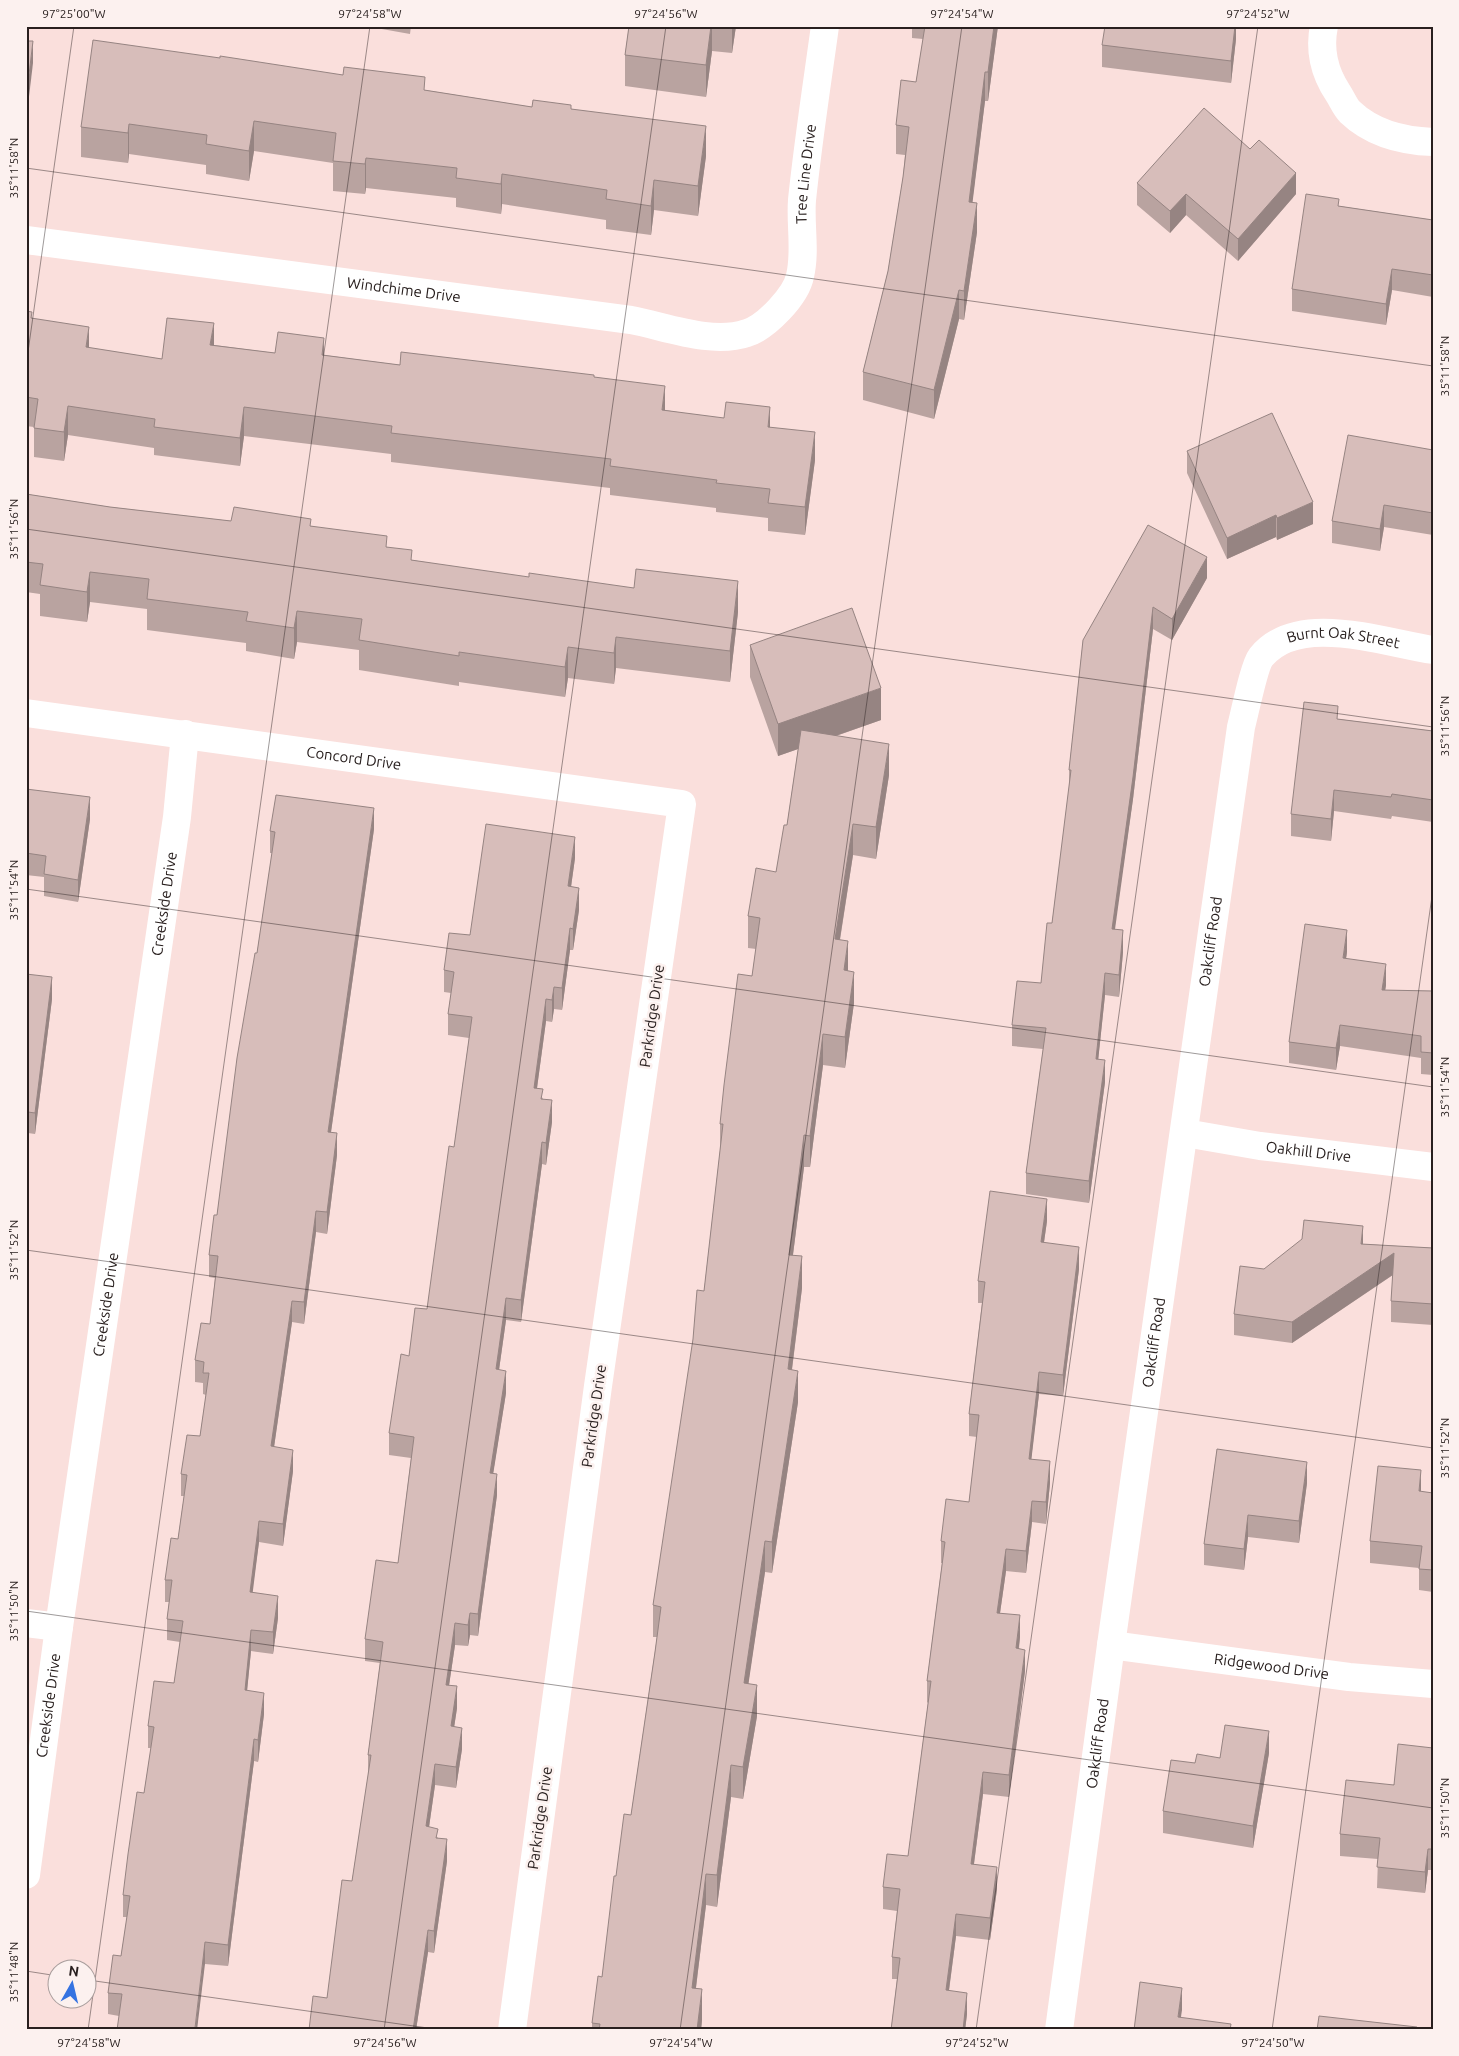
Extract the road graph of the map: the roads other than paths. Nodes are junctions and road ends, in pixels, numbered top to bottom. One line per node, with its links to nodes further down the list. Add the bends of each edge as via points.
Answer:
1 (824, 26): 5 (street, Tree Line Drive, via 802,202 800,278)
2 (1324, 26): 3 (street, via 1322,60 1330,82 1349,111 1367,125 1394,137)
3 (1433, 142)
4 (26, 240): 5 (street, Windchime Drive, via 613,317 706,337 749,333)
5 (775, 315)
6 (1433, 650): 7 (street, Burnt Oak Street, via 1345,634 1299,634 1279,641)
7 (1260, 658): 11 (street, Oakcliff Road, via 1241,727)
8 (26, 713): 9 (street, Concord Drive)
9 (185, 734): 10 (street, Concord Drive); 14 (street, Creekside Drive, via 177,817)
10 (682, 804): 18 (street, Parkridge Drive, via 596,1405)
11 (1185, 1133): 12 (street, Oakhill Drive, via 1260,1146); 15 (street, Oakcliff Road)
12 (1433, 1167)
13 (26, 1623): 14 (street)
14 (59, 1627): 17 (street, Creekside Drive)
15 (1111, 1645): 16 (street, Ridgewood Drive, via 1349,1677); 19 (street, Oakcliff Road)
16 (1433, 1684)
17 (26, 1875)
18 (512, 2030)
19 (1060, 2030)

